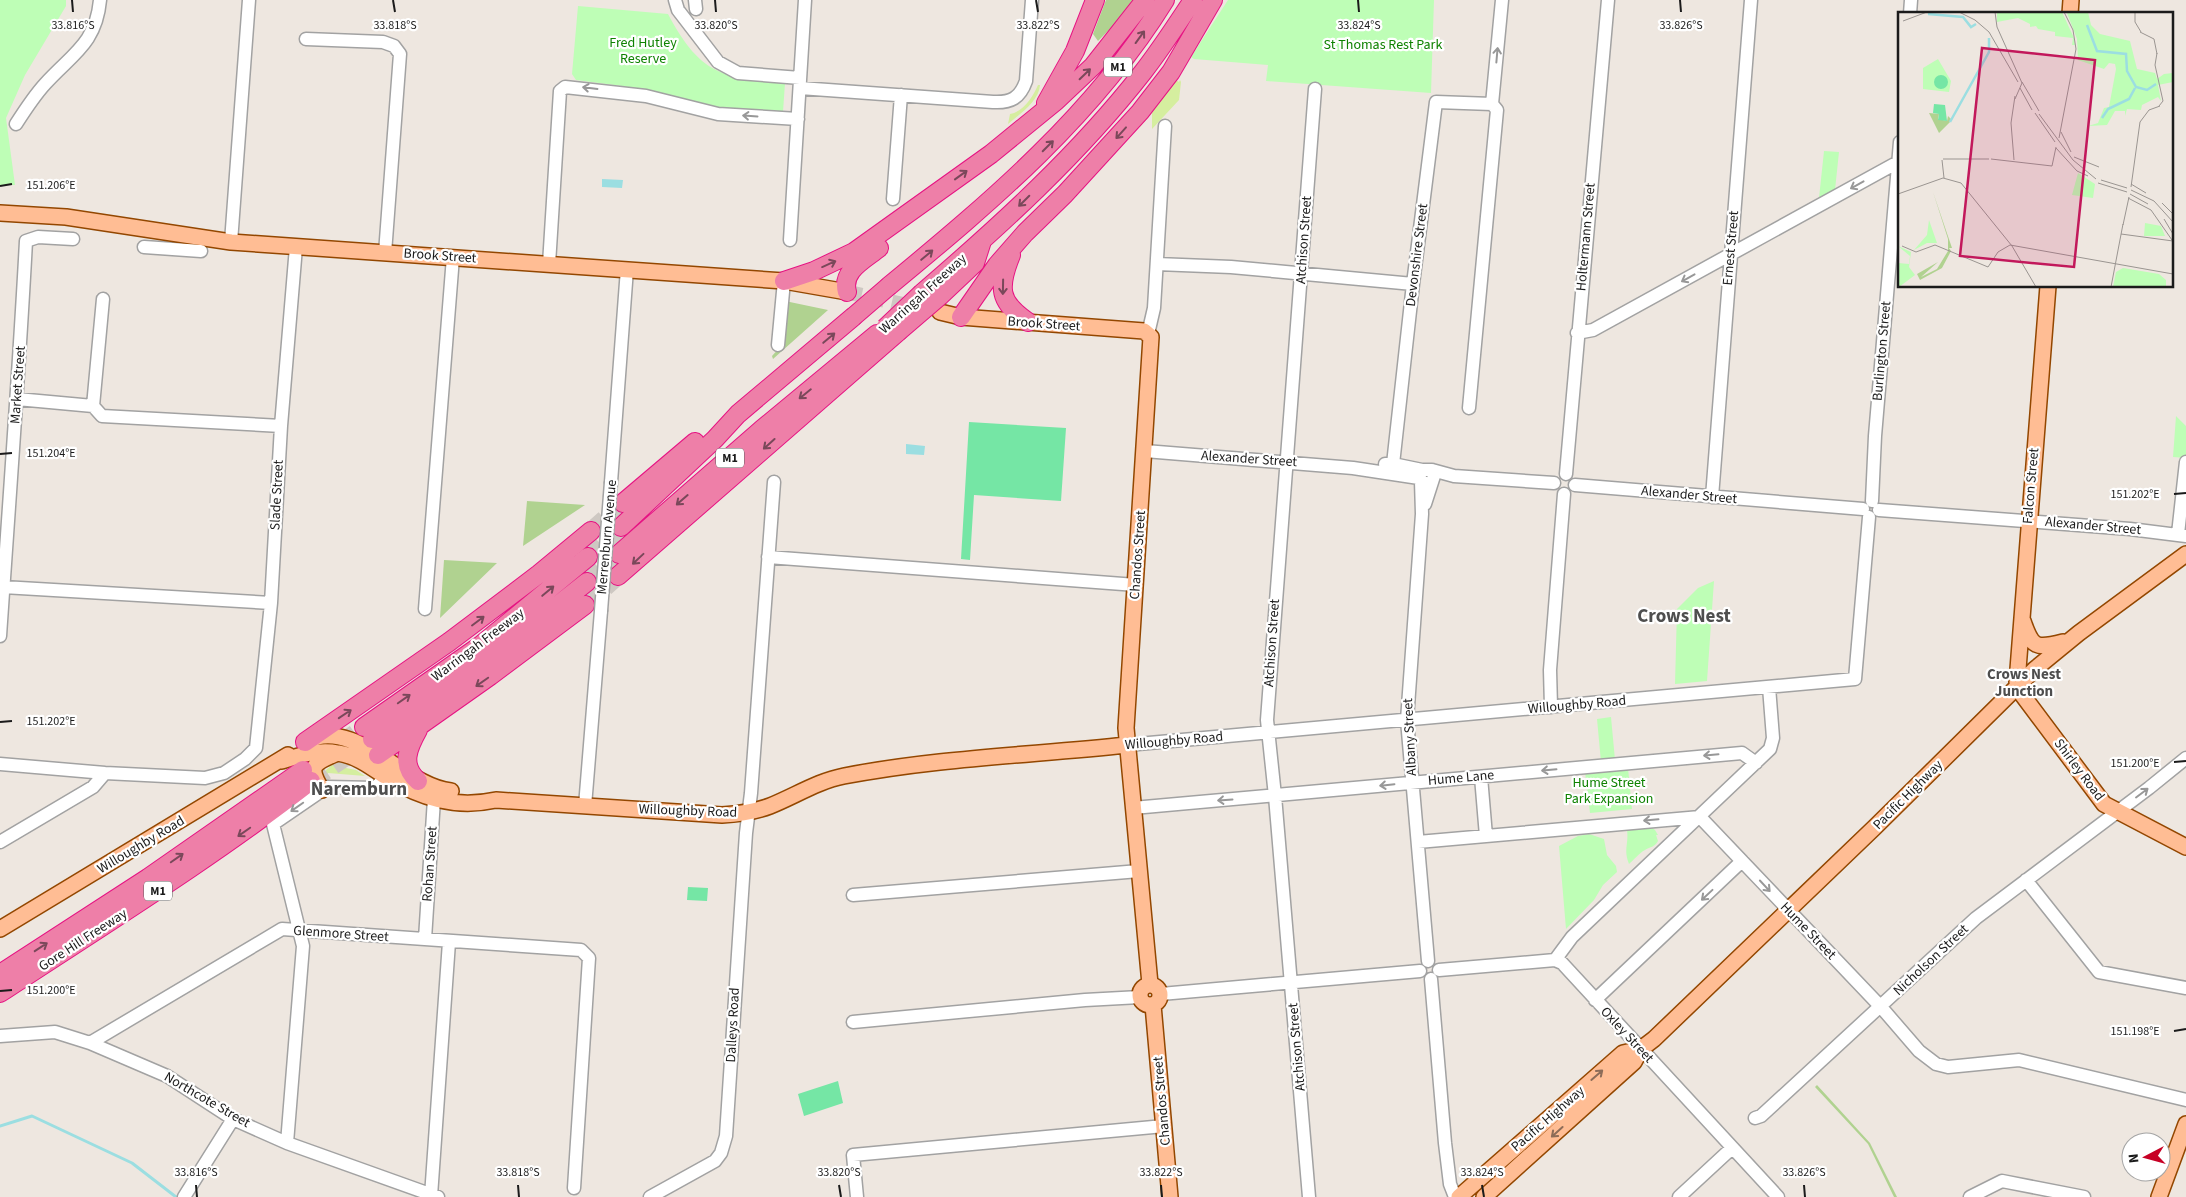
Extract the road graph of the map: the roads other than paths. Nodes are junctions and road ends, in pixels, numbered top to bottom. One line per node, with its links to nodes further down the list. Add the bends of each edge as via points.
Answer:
1 (100, 0): 20 (street, via 96,22 86,43 32,99)
2 (248, 0): 32 (street)
3 (675, 0): 15 (street, via 678,10 718,62 738,73)
4 (805, 0): 15 (street)
5 (1032, 0): 17 (street, via 1026,81 1023,90 1011,101)
6 (1095, 0): 22 (highway, via 1064,73 1045,104)
7 (1145, 0): 22 (highway, one-way to 7, via 1093,66)
8 (1165, 0): 59 (highway, Warringah Freeway / M1, one-way to 8, bridge, via 991,200 1065,129 1112,74)
9 (1193, 0): 31 (highway, Warringah Freeway / M1, one-way to 31, via 1144,72 1106,117)
10 (1213, 0): 33 (highway, one-way to 33, via 1171,72 1140,112)
11 (1502, 0): 18 (street, one-way to 11)
12 (1608, 0): 53 (street, Holtermann Street)
13 (1751, 0): 38 (street, Ernest Street)
14 (306, 39): 37 (street, via 383,42 398,49 401,60)
15 (800, 83): 17 (street); 19 (street)
16 (1315, 89): 43 (street, Atchison Street)
17 (901, 95): 25 (street)
18 (1492, 104): 45 (street, Devonshire Street, via 1436,102); 58 (street, via 1497,110)
19 (798, 119): 29 (street); 40 (street, one-way to 40, via 718,114 646,96 565,86 560,92)
20 (16, 124)
21 (1165, 126): 41 (street, Chandos Street)
22 (1022, 129): 26 (highway, one-way to 22)
23 (1898, 163): 38 (street, one-way to 38)
24 (1898, 173): 74 (street, Burlington Street)
25 (894, 199)
26 (922, 205): 44 (highway, one-way to 26, via 844,258); 47 (highway, via 918,216 850,272 846,279)
27 (0, 213): 30 (main road, Brook Street, via 66,217)
28 (73, 239): 56 (street, Market Street, via 38,237 26,241)
29 (790, 240)
30 (170, 241): 32 (main road, Brook Street); 34 (street); 36 (street)
31 (982, 241): 49 (highway, via 975,263); 52 (highway, Warringah Freeway / M1, bridge, via 922,292)
32 (232, 242): 35 (main road, Brook Street)
33 (1016, 243): 50 (highway); 51 (highway, one-way to 51, via 1004,273 1002,293 1009,307)
34 (144, 246)
35 (296, 247): 37 (main road, Brook Street); 60 (street, Slade Street)
36 (201, 251)
37 (385, 253): 39 (main road, Brook Street)
38 (1731, 254): 53 (street, one-way to 53, via 1593,330); 72 (street, Ernest Street)
39 (453, 257): 40 (main road, Brook Street); 89 (street)
40 (550, 264): 42 (main road, Brook Street)
41 (1157, 264): 43 (street); 54 (street, Chandos Street, via 1154,308)
42 (627, 269): 44 (main road, Brook Street); 90 (street, Merrenburn Avenue, bridge, via 612,482)
43 (1302, 274): 45 (street); 62 (street, Atchison Street)
44 (784, 280): 47 (main road, Brook Street); 55 (street)
45 (1413, 284): 64 (street, Devonshire Street)
46 (2048, 288): 75 (main road, Falcon Street)
47 (847, 292)
48 (103, 299): 57 (street)
49 (940, 304): 50 (main road, Brook Street); 52 (highway, bridge)
50 (961, 317): 51 (main road, Brook Street)
51 (1028, 322): 54 (main road, Brook Street, via 1144,331)
52 (892, 330): 79 (highway, Warringah Freeway / M1, one-way to 79, via 761,430); 84 (highway, one-way to 84)
53 (1577, 333): 66 (street, Holtermann Street)
54 (1148, 334): 61 (main road, Chandos Street, via 1152,346)
55 (778, 345)
56 (17, 399): 57 (street); 83 (street, Market Street)
57 (93, 406): 60 (street, via 102,416)
58 (1469, 408)
59 (738, 414): 73 (highway, via 725,417); 76 (highway, Warringah Freeway / M1)
60 (281, 426): 88 (street, Slade Street)
61 (1145, 451): 62 (street, Alexander Street); 86 (main road, Chandos Street)
62 (1286, 462): 65 (street, Alexander Street); 100 (street, Atchison Street, via 1270,665)
63 (2186, 462): 78 (street)
64 (1393, 464): 65 (street, Alexander Street); 67 (street, Alexander Street)
65 (1353, 468): 67 (street, Alexander Street)
66 (1566, 474): 69 (street, via 1558,476); 70 (street)
67 (1427, 477): 69 (street, Alexander Street); 98 (street, Albany Street)
68 (774, 482): 82 (street)
69 (1554, 483): 71 (street, via 1557,491)
70 (1575, 485): 71 (street, via 1571,492); 72 (street, Alexander Street)
71 (1564, 494): 97 (street, via 1550,670)
72 (1712, 497): 74 (street, Alexander Street)
73 (623, 503)
74 (1871, 509): 75 (street, Alexander Street); 94 (street, Burlington Street)
75 (2029, 521): 78 (street, Alexander Street); 91 (main road, Falcon Street)
76 (621, 527)
77 (590, 531): 101 (highway, one-way to 77, via 449,642)
78 (2182, 535)
79 (619, 554)
80 (2186, 554): 93 (main road, Pacific Highway)
81 (588, 557): 103 (highway, Warringah Freeway, one-way to 81, via 481,645)
82 (768, 557): 86 (street); 120 (street)
83 (2, 568): 87 (street, Market Street)
84 (618, 576)
85 (587, 582): 103 (highway, Warringah Freeway)
86 (1136, 586): 102 (main road, Chandos Street)
87 (3, 587): 88 (street); 92 (street, Market Street)
88 (271, 603): 109 (street, Slade Street, via 258,743 246,759 215,777)
89 (425, 608)
90 (593, 608): 99 (highway, one-way to 99); 117 (street, Merrenburn Avenue)
91 (2021, 616): 93 (main road, via 2029,638 2036,646); 95 (main road, Falcon Street, via 2016,672)
92 (0, 636)
93 (2070, 640): 95 (main road, Pacific Highway)
94 (1855, 676): 96 (street, Willoughby Road, via 1855,679)
95 (2018, 686): 119 (main road, Shirley Road, via 2104,804); 130 (main road, Pacific Highway)
96 (1769, 687): 97 (street, Willoughby Road); 107 (street, via 1773,742)
97 (1551, 707): 98 (street, Willoughby Road)
98 (1407, 720): 100 (street, Willoughby Road); 114 (street, Albany Street)
99 (419, 727): 103 (highway); 113 (highway, via 406,757 409,769)
100 (1268, 733): 102 (street, Willoughby Road); 116 (street, Atchison Street)
101 (305, 742): 103 (main road, Willoughby Road, via 317,737 340,738); 106 (main road, Willoughby Road)
102 (1127, 745): 118 (main road, Chandos Street); 120 (main road, Willoughby Road, via 905,765 859,773 832,779)
103 (370, 746): 104 (main road, Willoughby Road); 110 (main road, Willoughby Road); 113 (main road, Willoughby Road)
104 (338, 753): 106 (main road, Willoughby Road, via 316,752); 112 (main road, via 321,760 314,767)
105 (2186, 758): 119 (street, Nicholson Street, one-way to 105)
106 (282, 761): 131 (main road, Willoughby Road)
107 (1756, 763): 111 (street, Hume Lane, one-way to 111, via 1742,753); 121 (street)
108 (0, 764): 109 (street)
109 (105, 773): 123 (street, via 93,787)
110 (386, 776): 112 (street, via 375,788 331,786); 115 (main road, Willoughby Road, via 417,794)
111 (1481, 777): 114 (street, Hume Lane); 122 (street)
112 (312, 780): 132 (street, one-way to 132, via 273,824); 138 (highway, Gore Hill Freeway / M1, one-way to 112, via 148,878); 142 (highway, Gore Hill Freeway / M1, one-way to 142, via 160,890)
113 (418, 781): 115 (main road, Willoughby Road)
114 (1412, 782): 116 (street, Hume Lane, one-way to 116); 124 (street, Albany Street)
115 (435, 794): 117 (main road, Willoughby Road, via 477,803 496,800); 133 (street, Rohan Street)
116 (1275, 796): 118 (street, Hume Lane, one-way to 118); 140 (street, Atchison Street)
117 (585, 806): 120 (main road, Willoughby Road, via 722,815)
118 (1133, 808): 127 (main road, Chandos Street)
119 (2117, 812): 125 (main road, Shirley Road); 128 (street, Nicholson Street)
120 (748, 813): 160 (street, Dalleys Road, via 732,1060 722,1153 715,1161)
121 (1700, 816): 122 (street, one-way to 122); 126 (street, Hume Street); 136 (street, via 1572,937)
122 (1486, 836): 124 (street)
123 (0, 842)
124 (1418, 842): 135 (street, Albany Street)
125 (2186, 847)
126 (1742, 861): 130 (street, Hume Street, one-way to 130); 144 (street, one-way to 144)
127 (1139, 871): 129 (street); 143 (main road, Chandos Street)
128 (2026, 880): 141 (street, via 2099,972); 145 (street, Nicholson Street, via 1976,918)
129 (853, 894)
130 (1788, 911): 145 (street, Hume Street); 149 (main road, Pacific Highway)
131 (0, 929)
132 (299, 930): 133 (street, Glenmore Street); 148 (street, Glenmore Street, via 282,930); 155 (street, via 303,946)
133 (425, 939): 134 (street, Glenmore Street)
134 (449, 942): 157 (street, Glenmore Street, via 581,950 589,958); 158 (street)
135 (1428, 960): 137 (street); 139 (street, via 1436,963)
136 (1555, 960): 139 (street); 144 (street, Oxley Street, via 1562,963)
137 (1420, 971): 139 (street, via 1424,978); 140 (street)
138 (0, 974)
139 (1435, 975): 164 (street, via 1445,1143 1450,1184)
140 (1292, 982): 143 (street); 163 (street, Atchison Street)
141 (2186, 988)
142 (0, 993)
143 (1151, 995): 146 (street); 154 (main road, Chandos Street)
144 (1595, 1000): 149 (street, Oxley Street)
145 (1881, 1006): 150 (street, Hume Street, via 1920,1051 1936,1064 1948,1067 2019,1060); 151 (street, Nicholson Street)
146 (853, 1022)
147 (0, 1036): 148 (street, Northcote Street, via 55,1032)
148 (90, 1043): 152 (street, Northcote Street, via 167,1076)
149 (1641, 1048): 156 (street, Oxley Street); 165 (main road, Pacific Highway, one-way to 149, via 1625,1052); 166 (main road, Pacific Highway, one-way to 166, via 1634,1062)
150 (2186, 1100)
151 (1755, 1118)
152 (233, 1119): 155 (street, Northcote Street); 159 (street)
153 (2186, 1124): 171 (main road)
154 (1164, 1126): 161 (street, via 853,1155); 162 (main road, Chandos Street)
155 (287, 1143): 158 (street, Northcote Street)
156 (1732, 1148): 167 (street); 168 (street, Oxley Street)
157 (574, 1188)
158 (434, 1196)
159 (184, 1197)
160 (650, 1197)
161 (857, 1197)
162 (1170, 1197)
163 (1309, 1197)
164 (1455, 1197)
165 (1459, 1197)
166 (1484, 1197)
167 (1679, 1197)
168 (1778, 1197)
169 (1970, 1197): 170 (street, via 2002,1181)
170 (2084, 1197)
171 (2159, 1197)

